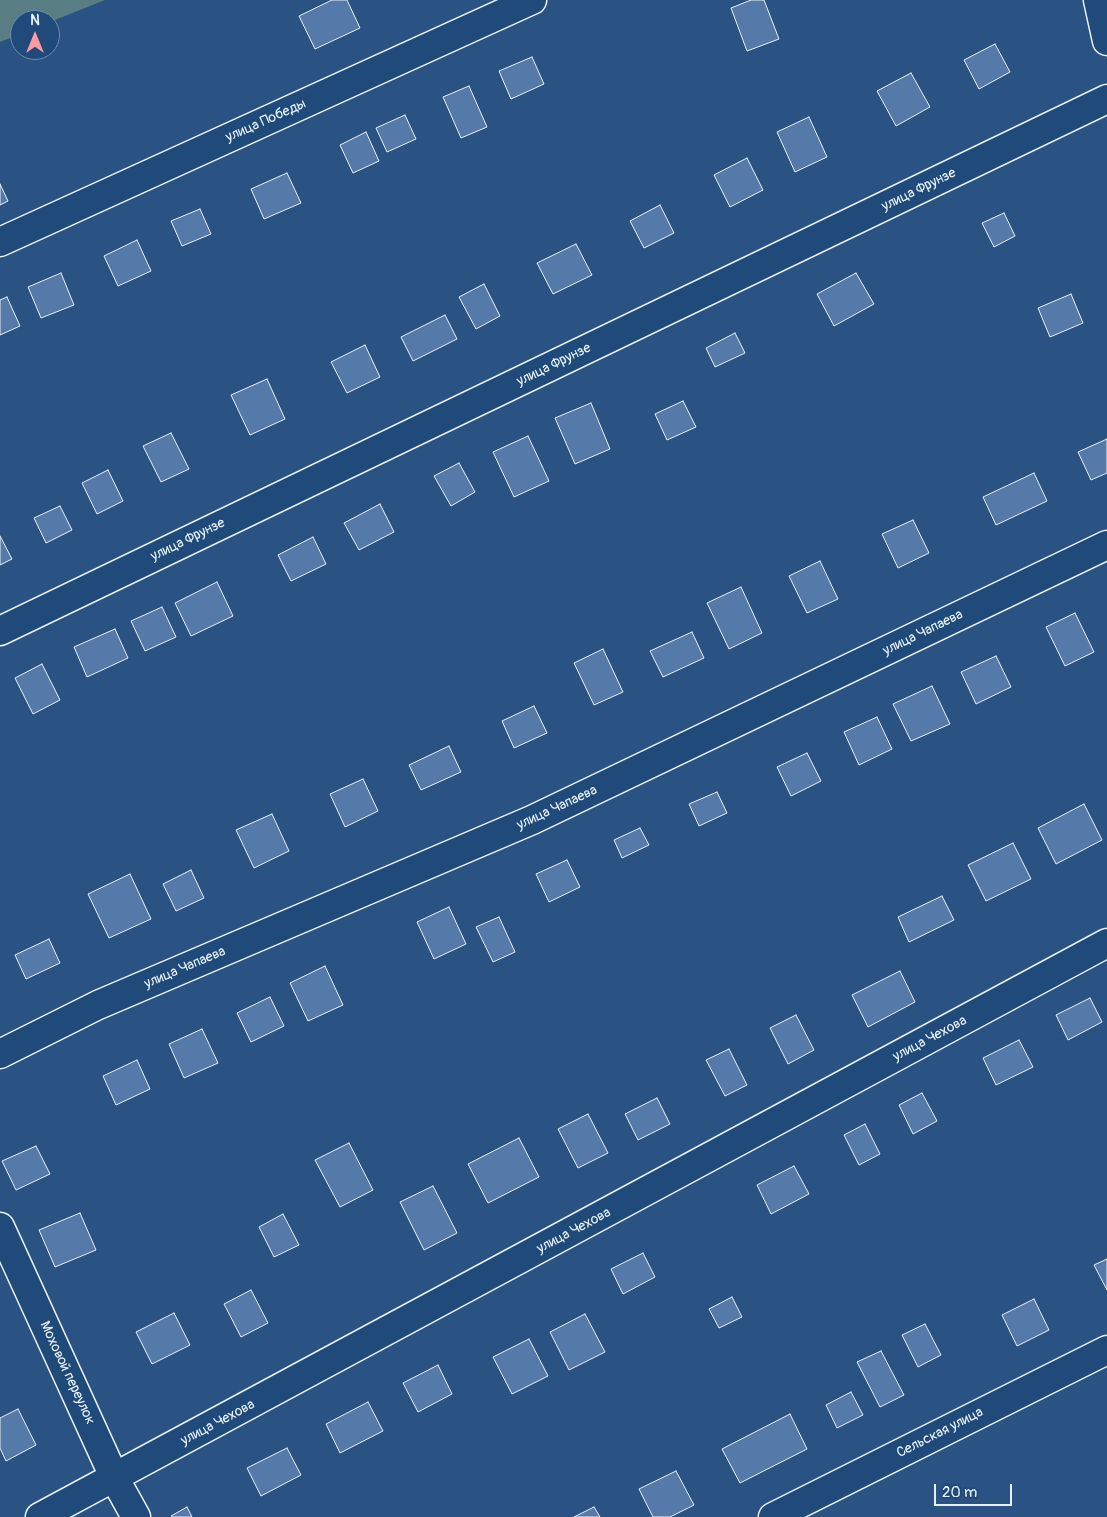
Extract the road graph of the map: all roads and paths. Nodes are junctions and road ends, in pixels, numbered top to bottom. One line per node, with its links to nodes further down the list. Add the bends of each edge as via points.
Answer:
1 (532, 0): 5 (street, улица Победы)
2 (1098, 0): 3 (street)
3 (1107, 41)
4 (1107, 99): 7 (street, улица Фрунзе)
5 (0, 242)
6 (1107, 545): 9 (street, улица Чапаева, via 532,820 98,1005)
7 (0, 631)
8 (1107, 943): 12 (street, улица Чехова)
9 (0, 1054)
10 (0, 1227): 12 (street, Моховой переулок)
11 (1107, 1350): 15 (street, Сельская улица)
12 (115, 1479): 13 (street, улица Чехова); 14 (street, Моховой переулок)
13 (40, 1517)
14 (136, 1517)
15 (773, 1517)

